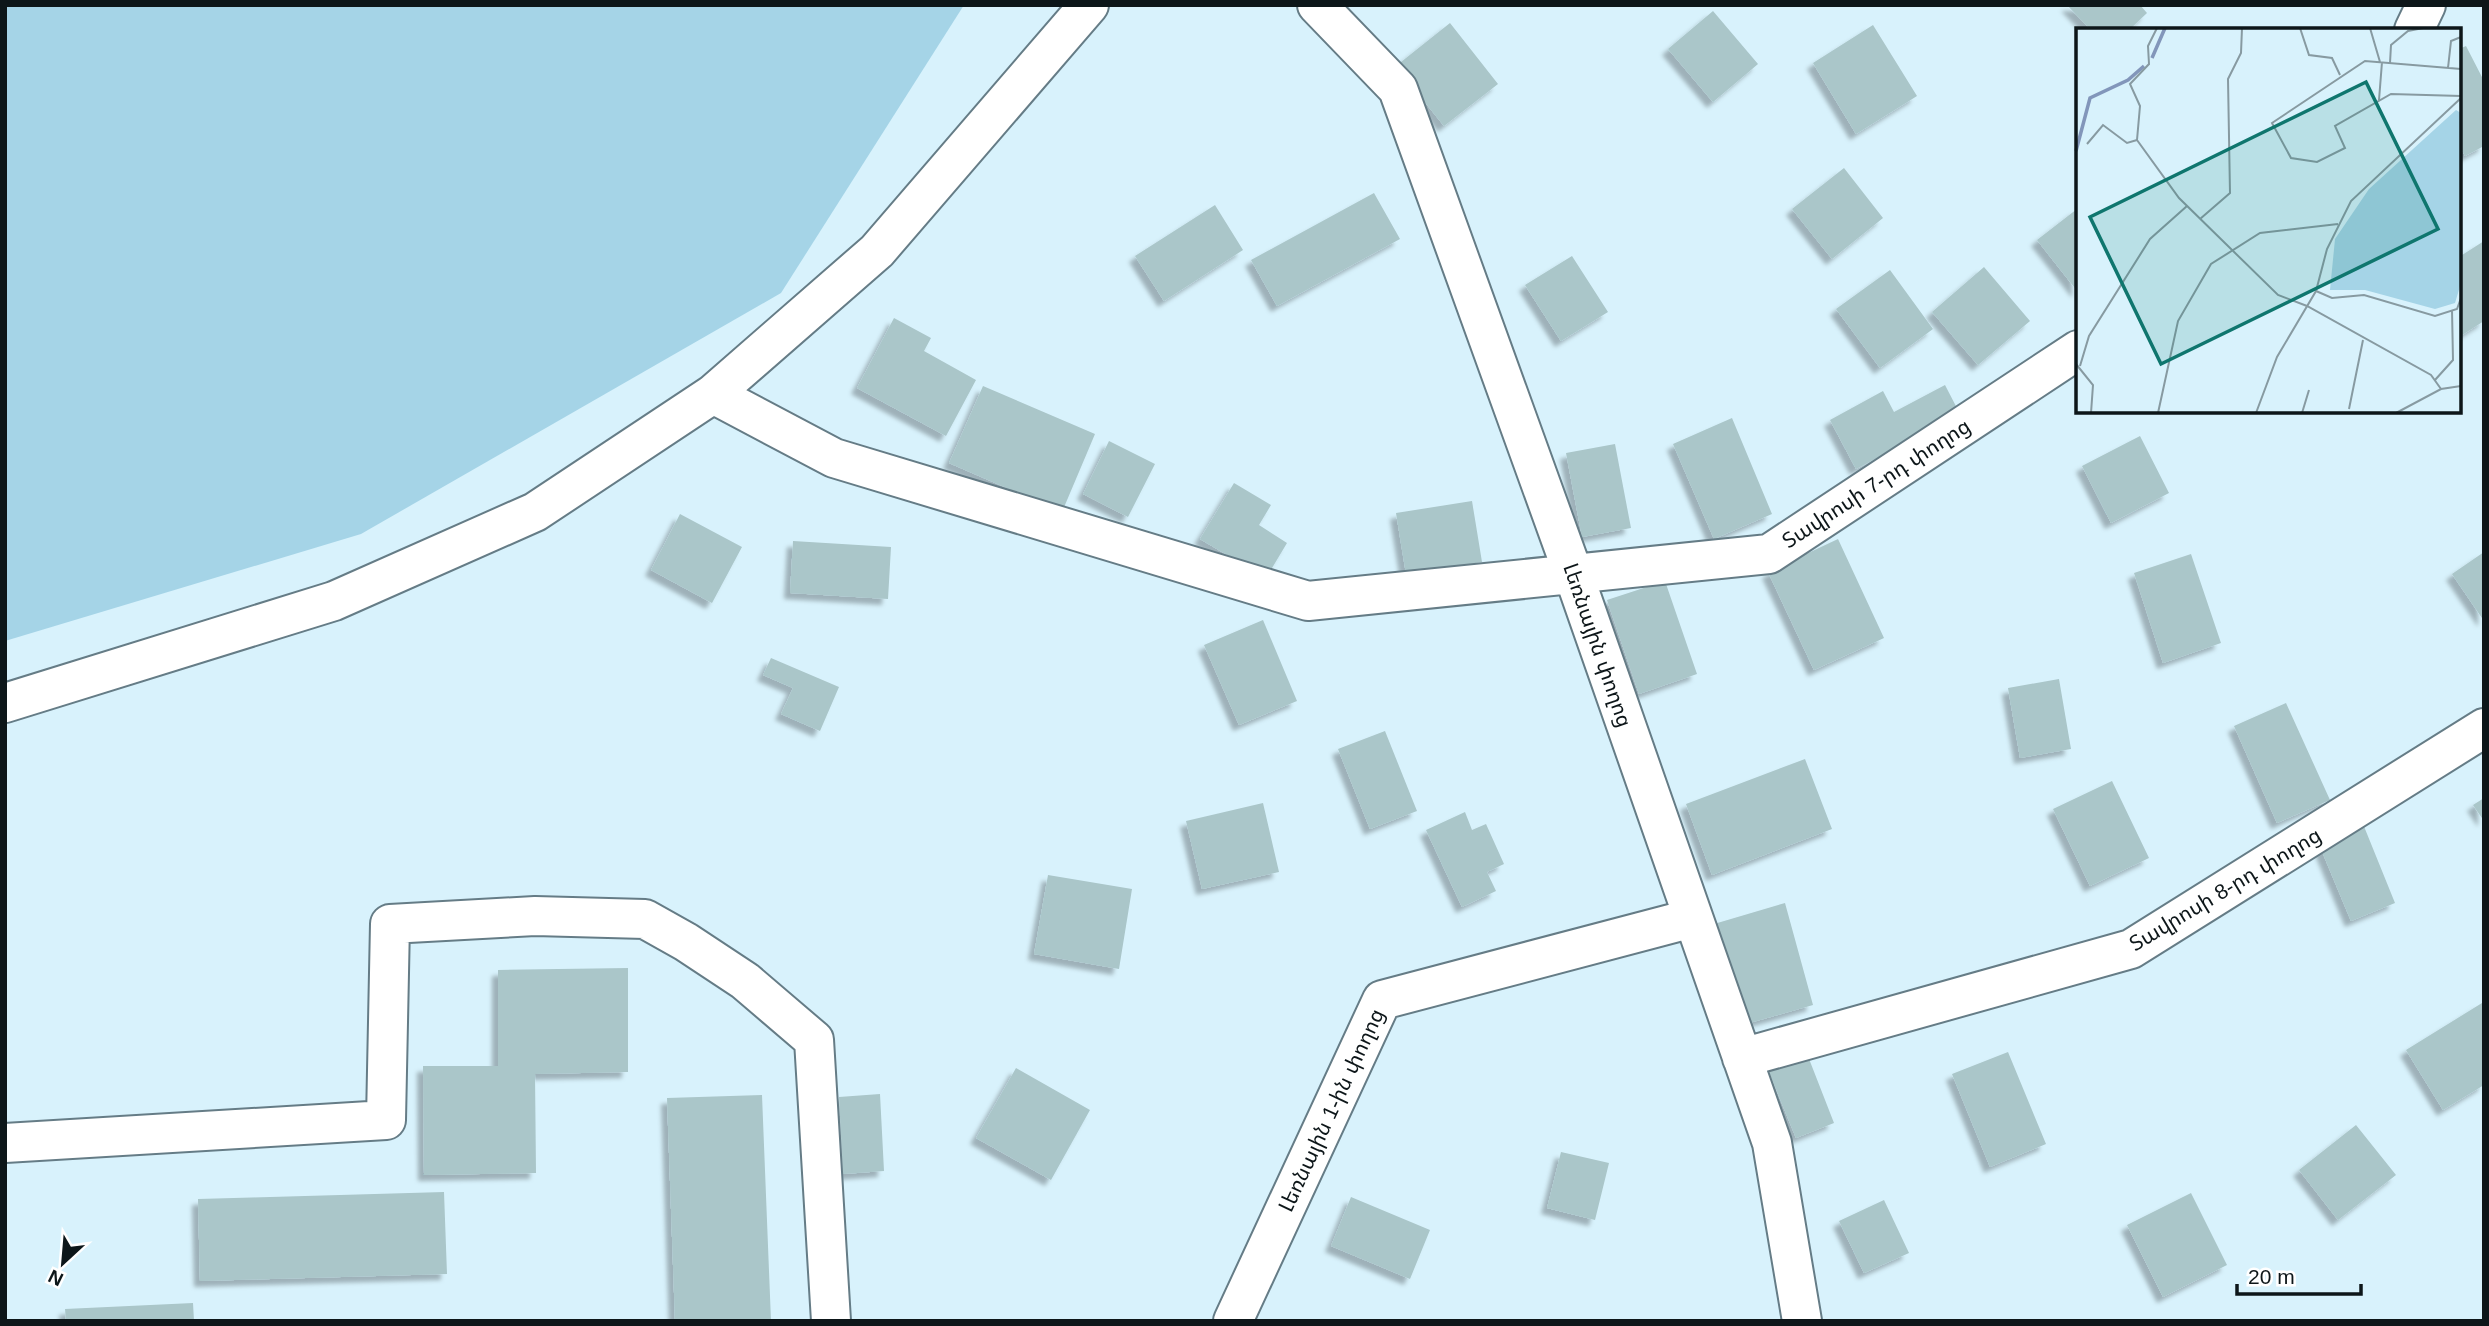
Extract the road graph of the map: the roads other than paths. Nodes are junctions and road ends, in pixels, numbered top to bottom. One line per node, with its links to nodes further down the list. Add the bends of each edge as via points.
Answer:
1 (1089, 5): 6 (street, via 877,251)
2 (1317, 5): 7 (street, Լեռնային փողոց, via 1398,89)
3 (2426, 5): 4 (street)
4 (2415, 28)
5 (2076, 351): 7 (street, Տավրոսի 7-րդ փողոց, via 1769,554)
6 (713, 394): 7 (street, Տավրոսի 7-րդ փողոց, via 834,458 1308,601); 8 (street, via 535,512 334,601)
7 (1573, 573): 10 (street, Լեռնային փողոց)
8 (5, 703)
9 (2484, 728): 11 (street, Տավրոսի 8-րդ փողոց, via 2131,949)
10 (1693, 918): 11 (street, Լեռնային փողոց); 14 (street, Լեռնային 1-ին փողոց, via 1382,1000)
11 (1742, 1058): 15 (street, Լեռնային փողոց, via 1772,1143)
12 (5, 1143): 13 (street, via 386,1120 390,924 535,915 645,919 745,981 814,1040)
13 (831, 1321)
14 (1233, 1321)
15 (1802, 1321)

